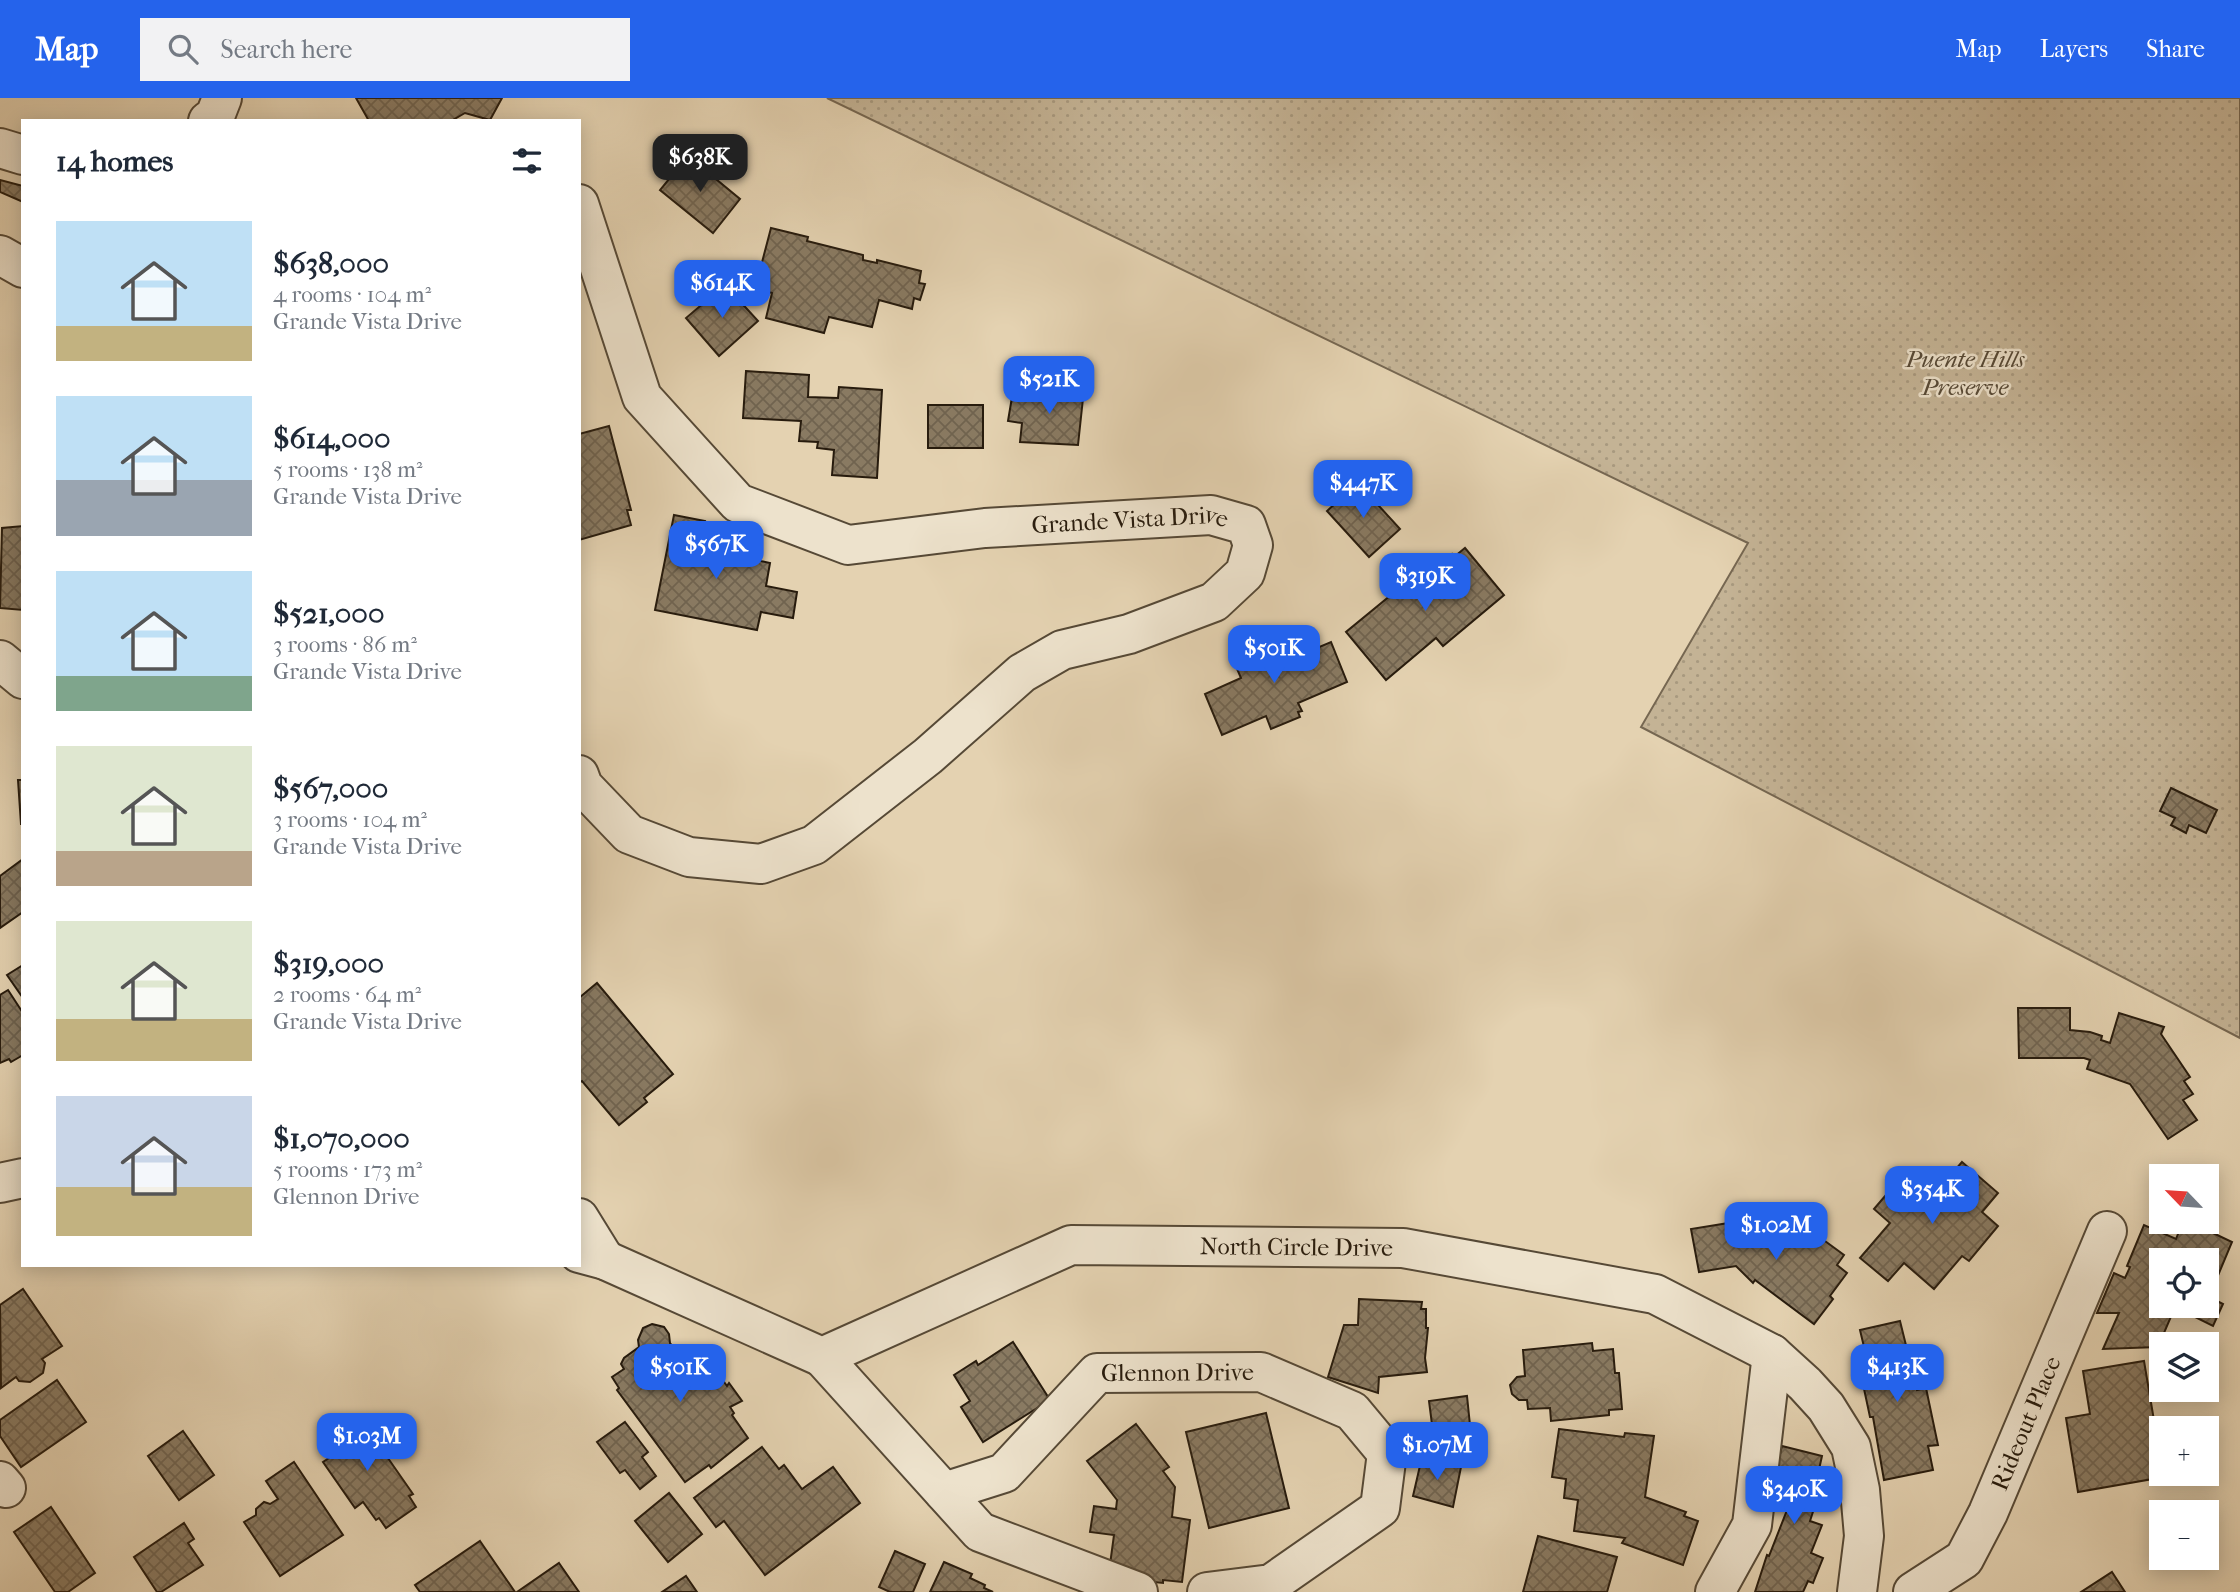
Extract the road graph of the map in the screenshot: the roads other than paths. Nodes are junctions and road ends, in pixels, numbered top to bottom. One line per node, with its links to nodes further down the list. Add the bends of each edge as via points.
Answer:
1 (222, 98): 2 (street)
2 (211, 119)
3 (0, 148): 4 (street)
4 (21, 154)
5 (581, 210): 10 (street, Grande Vista Drive, via 642,397 738,503 848,545 985,528 1211,515 1246,525 1253,545 1245,573 1214,602 1129,634 1062,650 1022,673 928,756 814,845 761,864 689,857 629,834)
6 (0, 256): 7 (street)
7 (21, 267)
8 (0, 660): 9 (street)
9 (21, 676)
10 (581, 780)
11 (21, 1178): 12 (street)
12 (0, 1183)
13 (581, 1223): 15 (street)
14 (2107, 1231): 23 (street, Rideout Place, via 1988,1513 1964,1559)
15 (592, 1257): 17 (street)
16 (1772, 1354): 17 (street, North Circle Drive, via 1655,1294 1403,1248 1070,1245); 21 (street, via 1752,1525); 22 (street, North Circle Drive, via 1826,1408 1851,1447 1864,1536)
17 (822, 1357): 18 (street)
18 (944, 1492): 19 (street, via 980,1532); 20 (street, Glennon Drive, via 1004,1473 1097,1373 1261,1372 1352,1411 1387,1453 1380,1508 1271,1584)
19 (1138, 1592)
20 (1207, 1592)
21 (1715, 1592)
22 (1857, 1592)
23 (1913, 1592)

